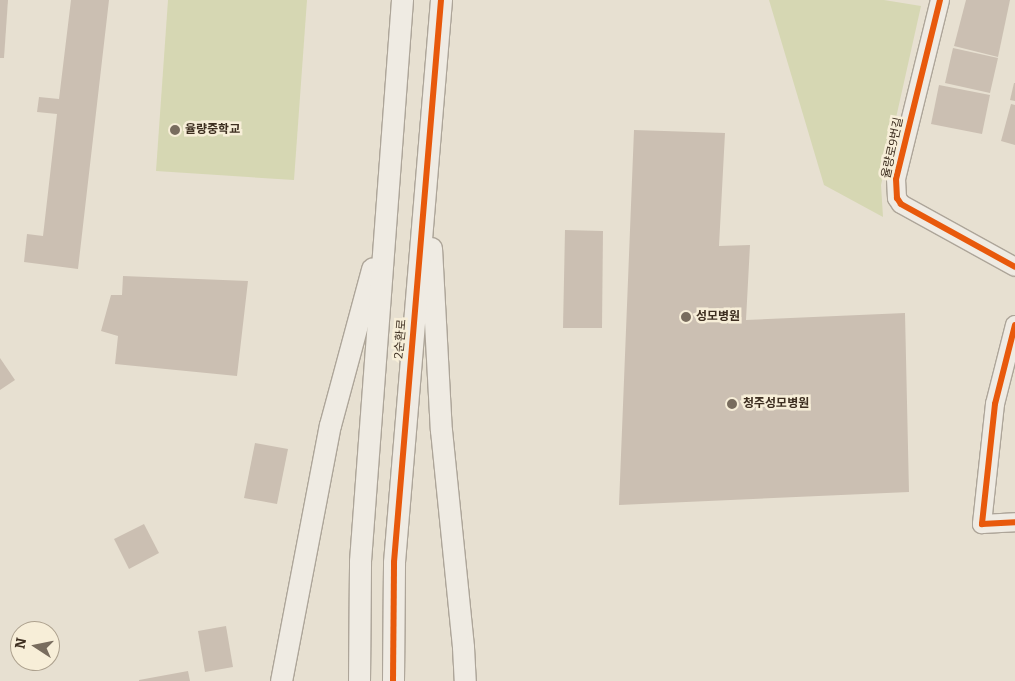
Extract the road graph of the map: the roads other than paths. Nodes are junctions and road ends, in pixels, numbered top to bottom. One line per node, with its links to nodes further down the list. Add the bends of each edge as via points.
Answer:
1 (402, 0): 5 (street, 2순환로)
2 (441, 0): 4 (street, 2순환로)
3 (940, 0): 6 (street, 율량로9번길, via 896,179 897,198 901,204)
4 (427, 166): 11 (street, 2순환로, via 394,562); 12 (street, via 441,430)
5 (386, 220): 9 (street, via 330,425); 10 (street, 2순환로, via 360,561)
6 (1015, 266)
7 (1015, 325): 8 (street, via 995,404 982,524)
8 (1015, 522)
9 (281, 681)
10 (359, 681)
11 (393, 681)
12 (465, 681)

